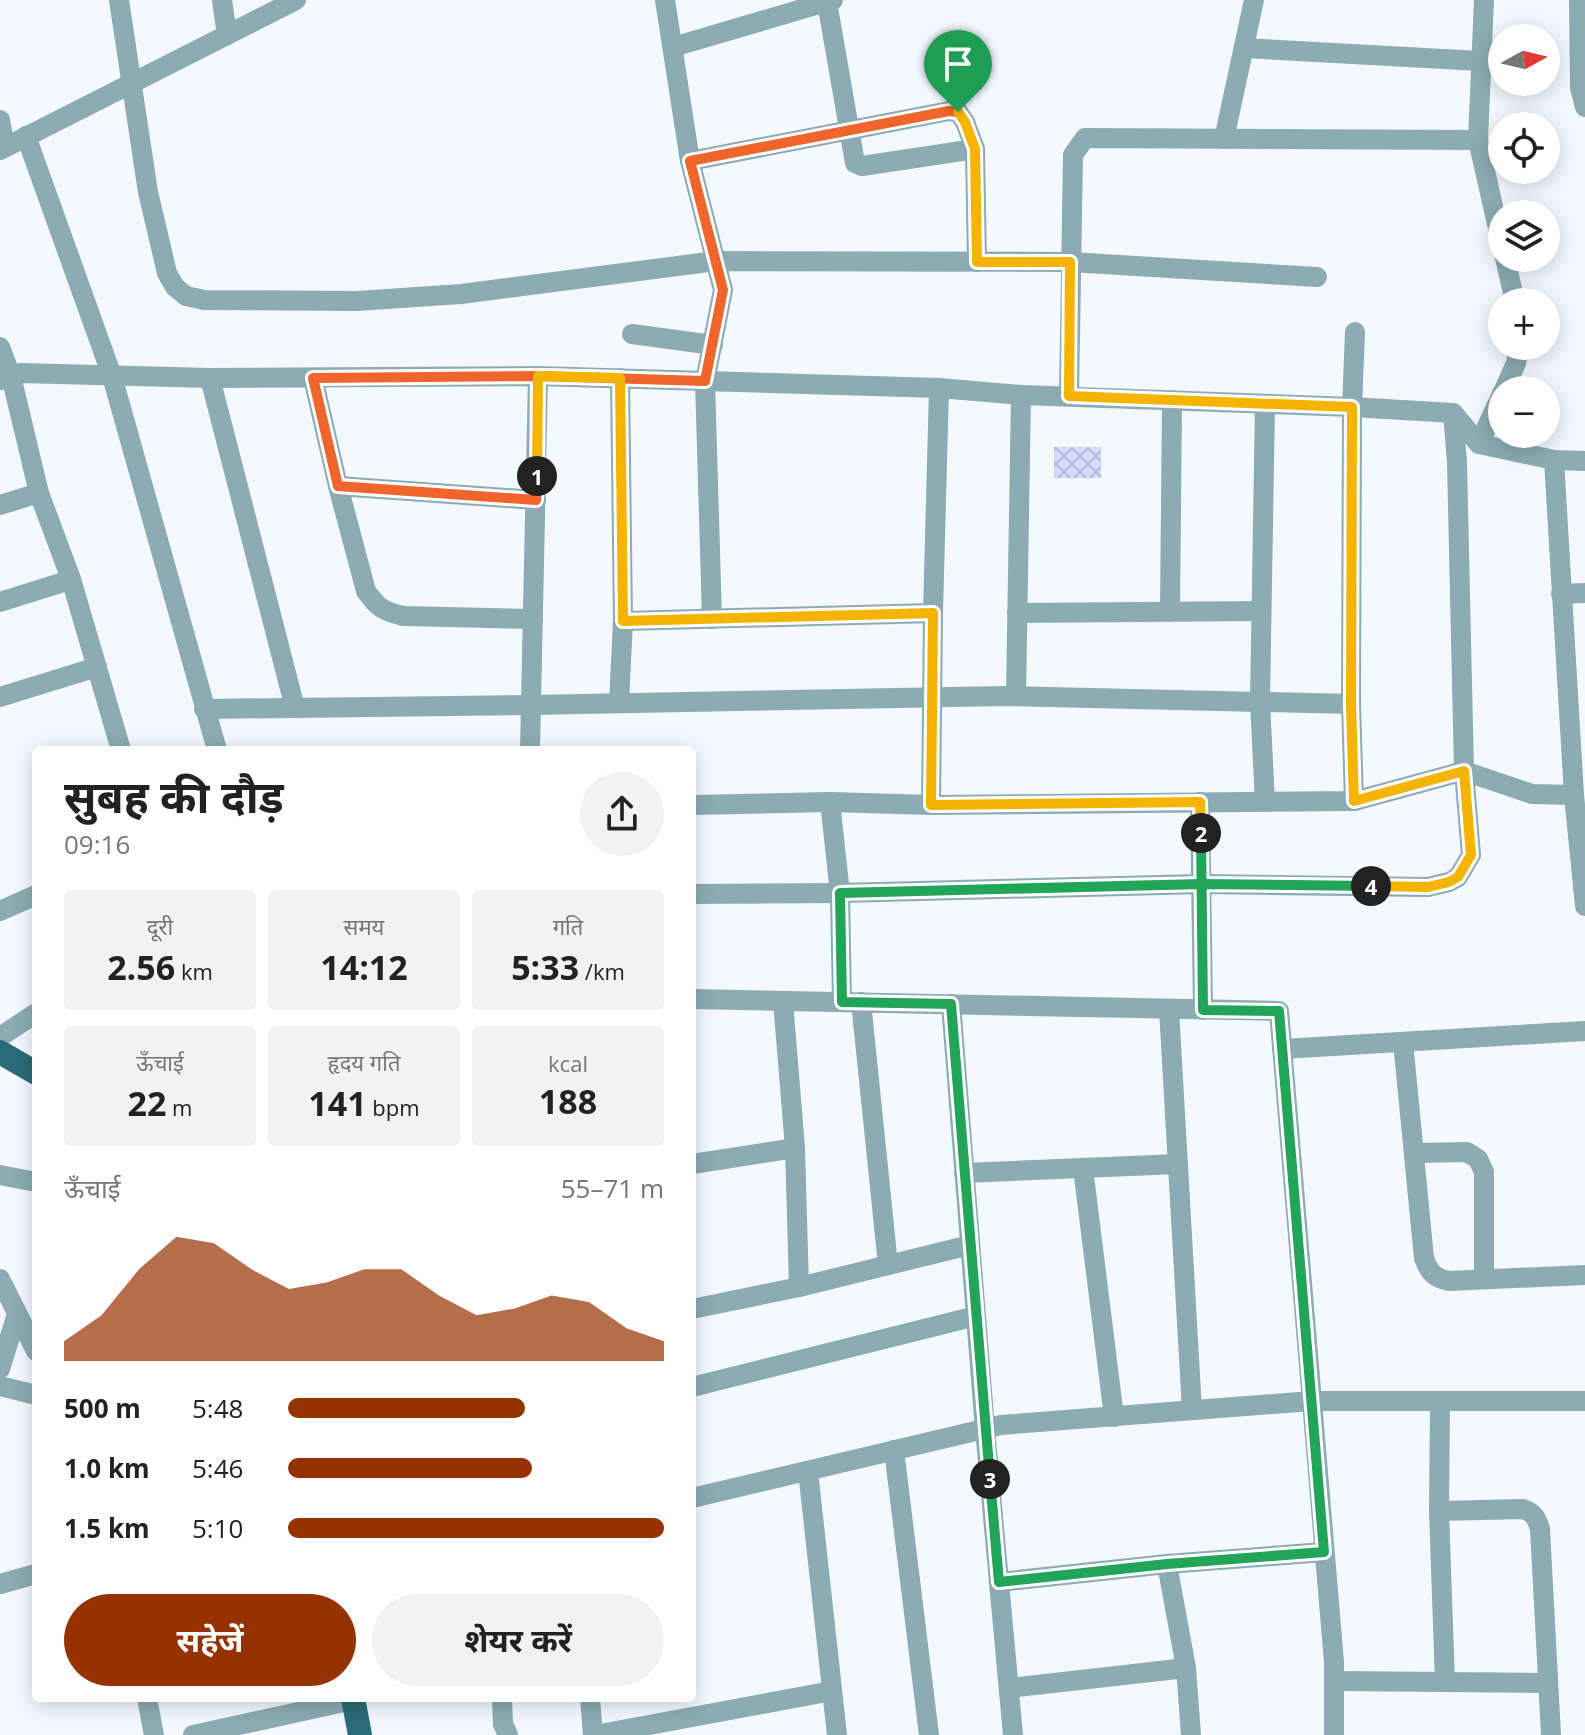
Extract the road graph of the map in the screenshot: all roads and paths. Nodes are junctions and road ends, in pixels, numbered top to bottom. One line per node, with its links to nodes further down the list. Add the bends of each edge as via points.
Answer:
1 (119, 0): 13 (street)
2 (222, 0): 9 (street)
3 (296, 0): 9 (street)
4 (665, 0): 10 (street)
5 (1254, 0): 11 (street)
6 (1484, 0): 12 (street)
7 (1579, 0): 14 (street)
8 (830, 1): 10 (street); 16 (street)
9 (227, 35): 13 (street)
10 (673, 47): 22 (street)
11 (1244, 48): 12 (street); 18 (street)
12 (1480, 61): 19 (street)
13 (131, 84): 17 (street); 24 (street, via 167,273 186,296 357,301 461,294)
14 (1585, 107)
15 (0, 120): 20 (street)
16 (849, 129): 21 (street, via 958,112); 21 (street, via 859,166); 22 (street)
17 (26, 136): 20 (street); 32 (street)
18 (1224, 139): 19 (street); 26 (street, via 1085,138 1073,155)
19 (1478, 140): 23 (street)
20 (2, 149)
21 (975, 149): 25 (street)
22 (690, 161): 24 (street)
23 (1492, 200)
24 (716, 261): 25 (street); 30 (street, via 723,290)
25 (977, 262): 26 (street)
26 (1070, 262): 27 (street); 41 (street)
27 (1317, 277)
28 (1355, 332): 44 (street)
29 (632, 334): 30 (street)
30 (713, 345): 38 (street)
31 (0, 347): 34 (street)
32 (112, 376): 34 (street, via 21,373); 35 (street); 74 (street)
33 (538, 376): 36 (street); 37 (street); 52 (street)
34 (5, 378): 51 (street)
35 (210, 378): 36 (street); 73 (street)
36 (313, 378): 50 (street)
37 (620, 378): 38 (street); 64 (street)
38 (705, 381): 39 (street); 63 (street)
39 (939, 388): 40 (street); 60 (street)
40 (1021, 395): 41 (street); 61 (street)
41 (1069, 396): 42 (street)
42 (1172, 400): 43 (street); 59 (street)
43 (1265, 404): 44 (street); 58 (street)
44 (1352, 407): 45 (street); 71 (street)
45 (1453, 413): 47 (street); 79 (street)
46 (1488, 424): 47 (street)
47 (1479, 444): 48 (street)
48 (1554, 460): 49 (street); 56 (street)
49 (1585, 461)
50 (338, 486): 52 (street); 62 (street, via 366,591 385,612)
51 (39, 493): 53 (street); 54 (street)
52 (536, 500): 62 (street)
53 (0, 505)
54 (70, 580): 57 (street); 65 (street)
55 (1585, 593): 56 (street)
56 (1561, 594): 78 (street)
57 (0, 602)
58 (1261, 611): 59 (street); 69 (street)
59 (1170, 612): 61 (street)
60 (933, 613): 63 (street); 68 (street)
61 (1017, 613): 66 (street)
62 (533, 619): 72 (street)
63 (712, 619): 64 (street)
64 (623, 621): 70 (street)
65 (97, 667): 67 (street); 75 (street)
66 (1016, 696): 68 (street); 69 (street)
67 (0, 697)
68 (932, 697): 70 (street); 86 (street)
69 (1260, 702): 71 (street); 84 (street)
70 (619, 703): 72 (street)
71 (1351, 704): 81 (street)
72 (530, 705): 73 (street); 77 (street)
73 (295, 708): 74 (street)
74 (204, 709): 76 (street)
75 (120, 746)
76 (216, 746)
77 (530, 746)
78 (1578, 751): 80 (street)
79 (1464, 771): 80 (street, via 1532,794); 81 (street); 87 (street, via 1471,855 1449,882 1428,887)
80 (1574, 795): 91 (street)
81 (1354, 801): 84 (street)
82 (830, 802): 85 (street); 86 (street); 88 (street)
83 (1200, 802): 84 (street); 86 (street); 87 (street)
84 (1265, 802)
85 (696, 805)
86 (931, 805)
87 (1202, 884): 88 (street); 98 (street)
88 (840, 893): 89 (street); 95 (street)
89 (696, 894)
90 (32, 897): 92 (street)
91 (1585, 906)
92 (0, 911)
93 (696, 999): 94 (street)
94 (783, 1001): 95 (street); 106 (street)
95 (852, 1002): 96 (street); 115 (street)
96 (951, 1004): 97 (street); 111 (street)
97 (1169, 1009): 98 (street); 109 (street)
98 (1203, 1010): 103 (street, via 1279,1011)
99 (32, 1016): 101 (street)
100 (1585, 1031): 102 (street)
101 (0, 1037)
102 (1403, 1042): 103 (street); 107 (street)
103 (1282, 1049): 128 (street)
104 (0, 1052): 105 (main road)
105 (32, 1071)
106 (795, 1148): 108 (street); 119 (street)
107 (1414, 1153): 118 (street, via 1427,1267 1438,1279); 118 (street, via 1467,1152 1478,1159 1484,1172)
108 (696, 1163)
109 (1178, 1164): 110 (street); 131 (street)
110 (1083, 1168): 111 (street); 132 (street)
111 (964, 1173): 114 (street)
112 (0, 1175): 113 (street)
113 (32, 1181)
114 (970, 1245): 115 (street); 122 (street)
115 (888, 1265): 119 (street)
116 (1585, 1275): 118 (street)
117 (0, 1279): 121 (street)
118 (1484, 1279)
119 (799, 1287): 120 (street)
120 (696, 1308)
121 (17, 1314): 123 (street); 124 (street)
122 (976, 1316): 126 (street); 133 (street)
123 (32, 1343)
124 (0, 1369)
125 (0, 1386): 127 (street)
126 (696, 1386)
127 (32, 1394)
128 (1312, 1401): 129 (street); 131 (street); 138 (street)
129 (1440, 1401): 130 (street); 137 (street)
130 (1585, 1401)
131 (1192, 1410): 132 (street)
132 (1114, 1417): 133 (street)
133 (985, 1429): 134 (street); 141 (street)
134 (894, 1450): 135 (street); 160 (street)
135 (808, 1471): 136 (street); 148 (street)
136 (696, 1497)
137 (1439, 1511): 145 (street); 146 (street, via 1532,1512 1540,1529)
138 (1324, 1552): 139 (street); 144 (street)
139 (1167, 1564): 141 (street); 143 (street)
140 (32, 1575): 142 (street)
141 (999, 1582): 147 (street)
142 (0, 1584)
143 (1186, 1668): 147 (street); 162 (street)
144 (1334, 1681): 145 (street); 163 (street)
145 (1445, 1682): 146 (street)
146 (1548, 1683): 164 (street)
147 (1009, 1688): 161 (street)
148 (832, 1691): 158 (street); 159 (street)
149 (148, 1702): 154 (street)
150 (340, 1702): 155 (street)
151 (354, 1702): 156 (main road)
152 (502, 1702): 157 (street)
153 (590, 1702): 158 (street)
154 (154, 1735)
155 (193, 1735)
156 (360, 1735)
157 (508, 1735)
158 (594, 1735)
159 (837, 1735)
160 (929, 1735)
161 (1013, 1735)
162 (1191, 1735)
163 (1334, 1735)
164 (1551, 1735)

